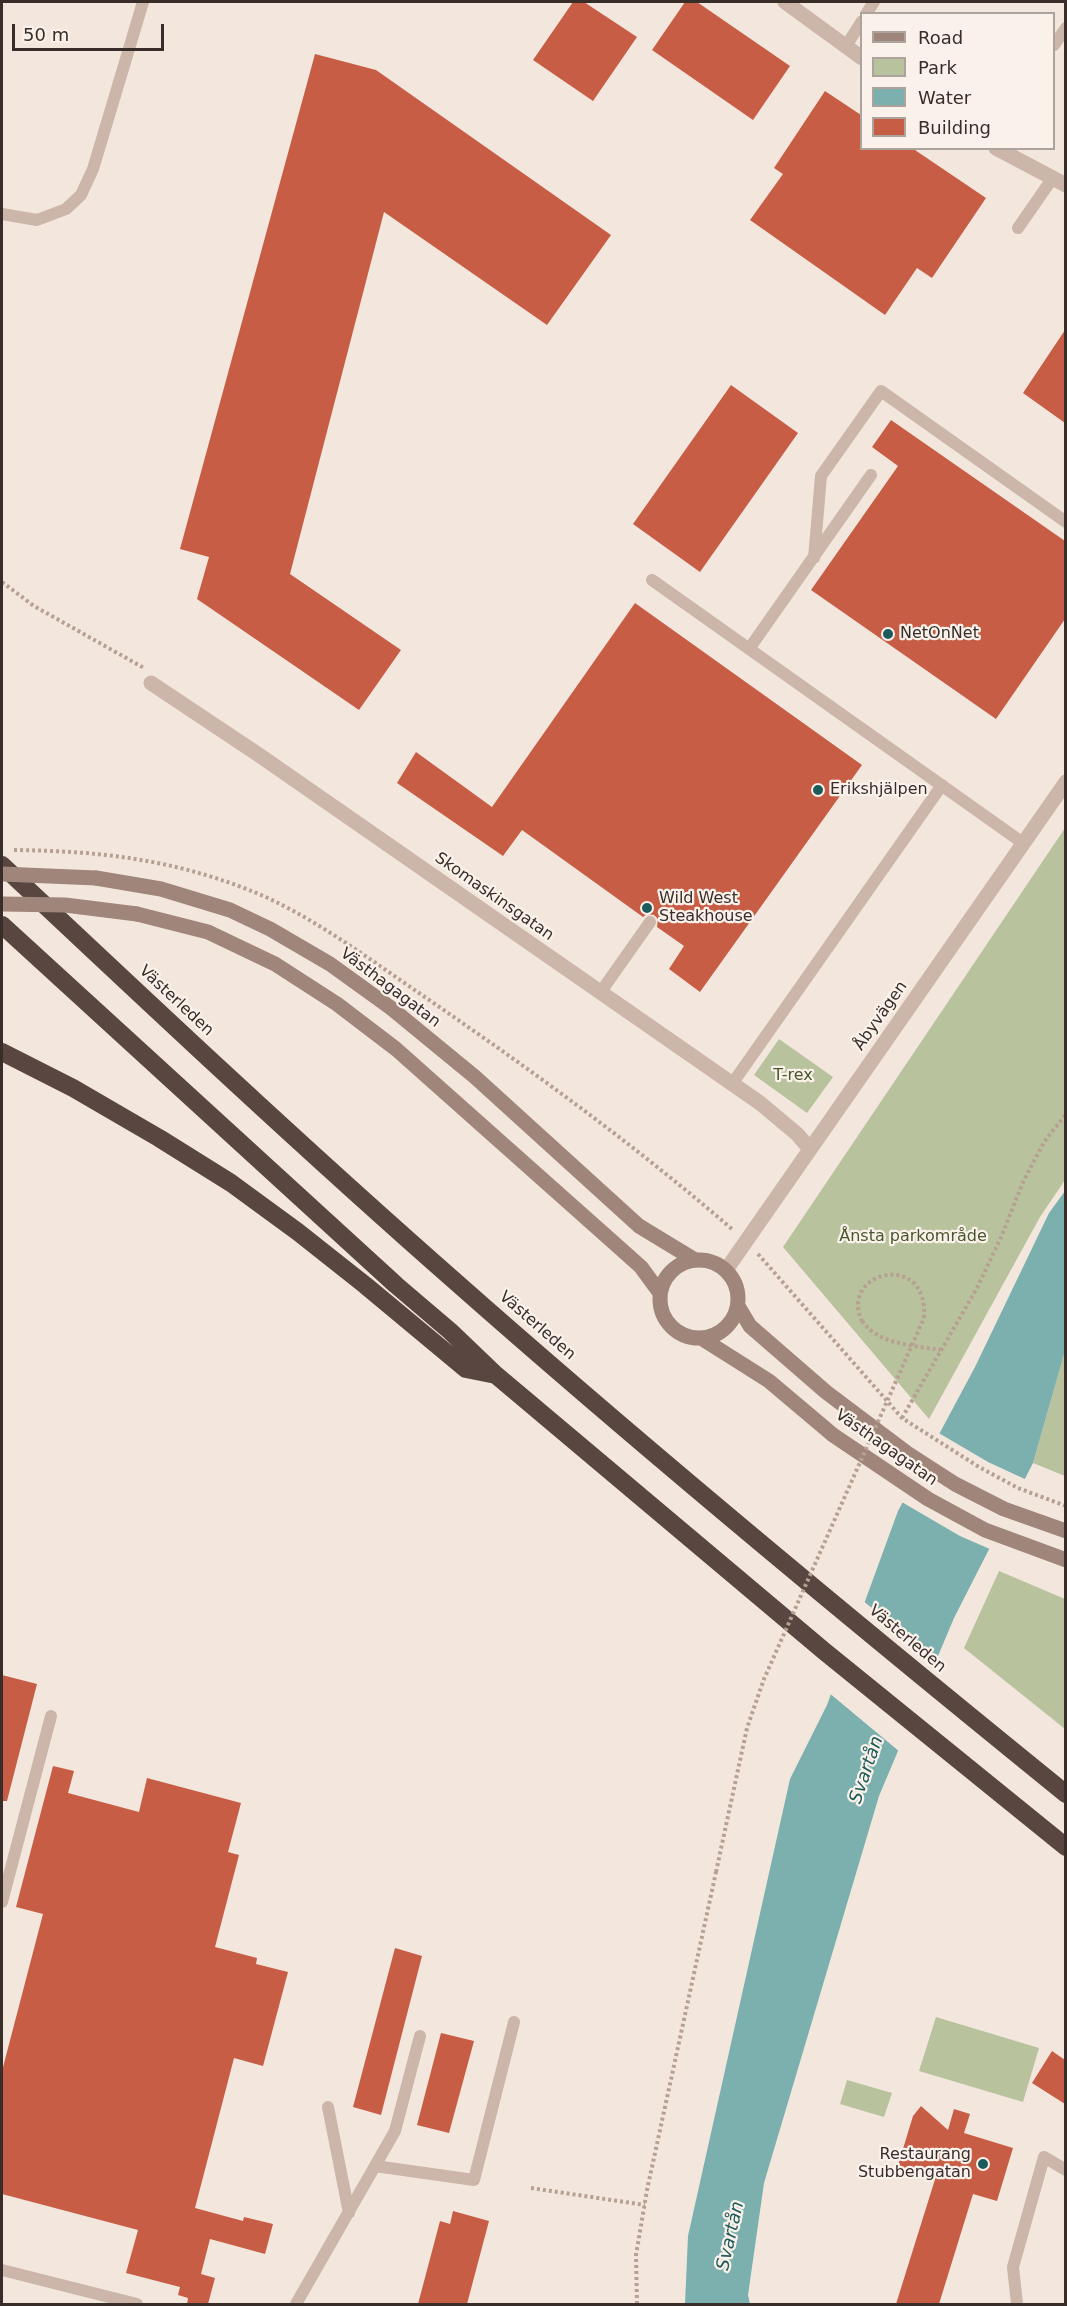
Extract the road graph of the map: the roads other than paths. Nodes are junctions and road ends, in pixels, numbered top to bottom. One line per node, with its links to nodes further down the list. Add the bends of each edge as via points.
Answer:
1 (143, 2): 10 (lane, via 93,169 81,195 66,209 38,220)
2 (785, 2): 6 (street)
3 (860, 23): 6 (lane)
4 (1065, 28): 5 (lane)
5 (1055, 42)
6 (846, 46): 7 (street)
7 (860, 56)
8 (1000, 150): 9 (street)
9 (1059, 182): 11 (lane)
10 (2, 214)
11 (1018, 228)
12 (871, 474): 14 (lane)
13 (1065, 522): 14 (lane, via 881,391 821,476)
14 (814, 558): 16 (lane)
15 (652, 580): 16 (lane)
16 (749, 649): 19 (lane)
17 (151, 683): 26 (street, Skomaskinsgatan)
18 (1065, 782): 20 (street, Åbyvägen)
19 (942, 785): 20 (lane); 28 (lane)
20 (1023, 843): 29 (street, Åbyvägen)
21 (2, 865): 39 (highway, Västerleden, via 456,1282 842,1611)
22 (2, 874): 30 (main road, Västhagagatan, bridge, via 96,878 161,889 230,910 270,929 330,964 391,1008 475,1077 639,1226)
23 (2, 904): 32 (main road, bridge, via 65,905 137,915 216,935 275,964 396,1049 613,1242)
24 (650, 922): 26 (lane)
25 (2, 925): 35 (highway)
26 (600, 993): 28 (street, Skomaskinsgatan)
27 (2, 1052): 35 (highway, via 150,1132 231,1183 466,1369)
28 (732, 1084): 29 (street, Skomaskinsgatan, via 760,1103)
29 (810, 1149): 31 (street, Åbyvägen)
30 (695, 1260): 31 (main road, via 708,1261); 32 (main road, via 670,1272)
31 (726, 1270): 33 (main road, via 736,1285)
32 (660, 1293): 34 (main road, via 660,1307 669,1325 680,1334)
33 (738, 1306): 34 (main road, via 724,1330); 36 (main road, Västhagagatan, via 750,1326 826,1392 907,1453 1004,1509)
34 (701, 1338): 37 (main road, Västhagagatan, via 769,1381 833,1435 896,1479 959,1516 1018,1544)
35 (496, 1375): 40 (highway, via 923,1734)
36 (1065, 1531)
37 (1065, 1560)
38 (51, 1716): 41 (lane)
39 (1065, 1794)
40 (1065, 1847)
41 (2, 1902)
42 (514, 2022): 45 (lane, via 474,2180)
43 (420, 2036): 45 (lane, via 395,2131)
44 (328, 2107): 47 (lane)
45 (375, 2166): 47 (lane)
46 (1065, 2170): 51 (lane, via 1044,2157 1013,2267)
47 (348, 2213): 50 (lane)
48 (2, 2270): 49 (lane)
49 (137, 2304)
50 (296, 2304)
51 (1017, 2304)

